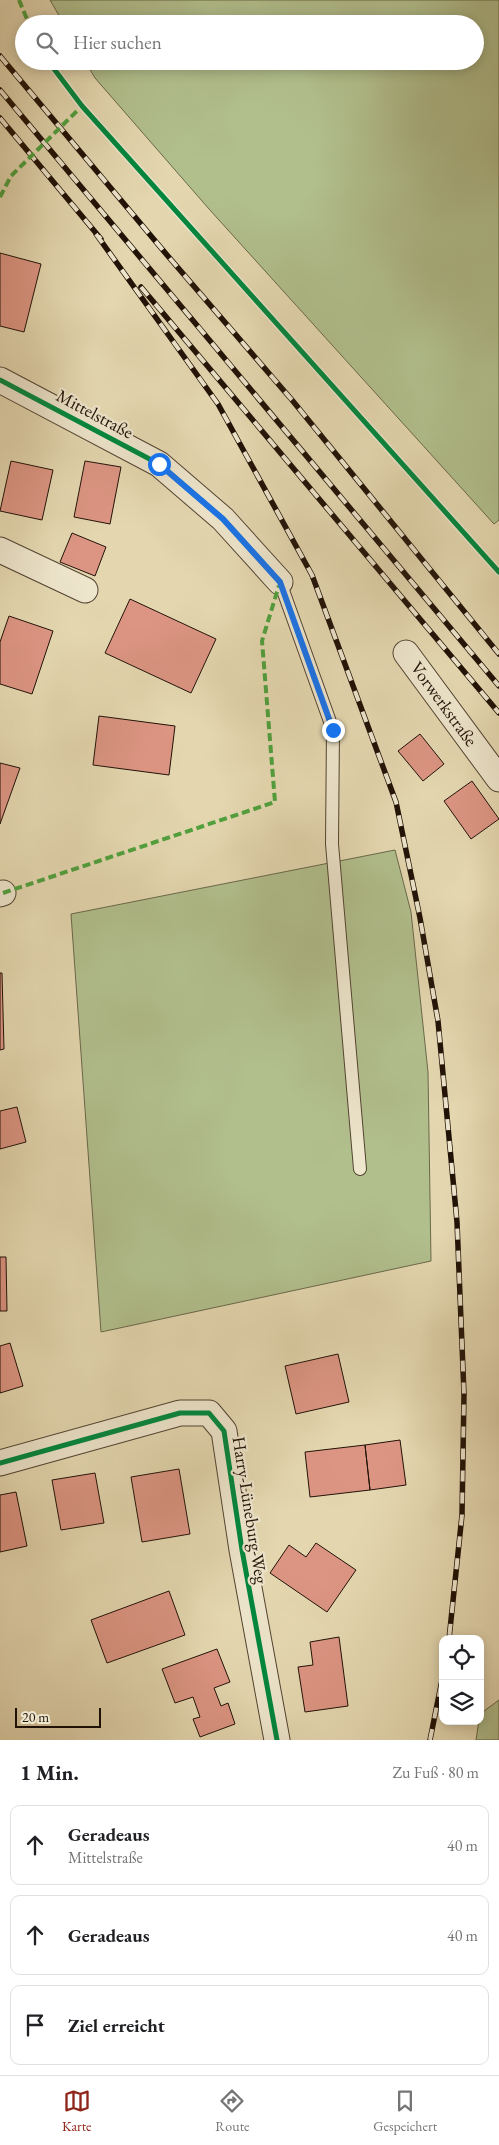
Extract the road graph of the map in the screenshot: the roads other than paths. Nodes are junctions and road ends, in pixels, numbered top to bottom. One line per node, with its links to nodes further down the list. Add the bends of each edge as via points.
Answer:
1 (0, 380): 3 (street, Mittelstraße, via 159,464 223,519)
2 (0, 550): 4 (street)
3 (280, 582): 7 (lane, via 333,730 332,844)
4 (85, 590)
5 (406, 654): 6 (street, Vorwerkstraße)
6 (499, 779)
7 (360, 1169)
8 (0, 1463): 9 (street, Harry-Lüneburg-Weg, via 180,1412 209,1413 224,1431)
9 (277, 1740)

